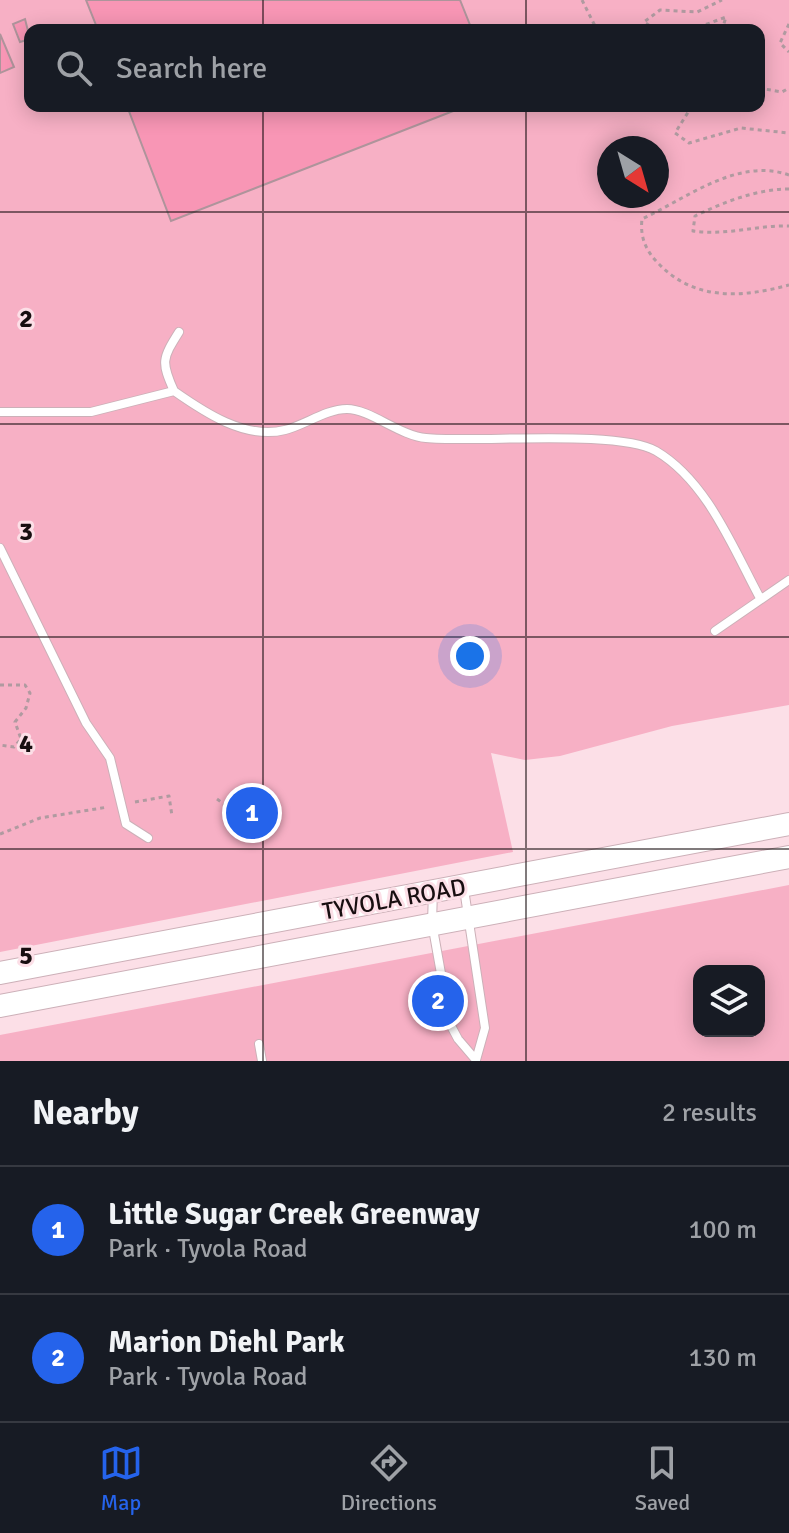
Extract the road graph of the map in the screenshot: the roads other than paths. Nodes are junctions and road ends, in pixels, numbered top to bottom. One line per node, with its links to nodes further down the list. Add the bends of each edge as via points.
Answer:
1 (179, 332): 2 (lane, via 163,366)
2 (174, 391): 3 (lane, via 91,412); 6 (lane, via 203,412 264,431 283,431 351,408 423,438 614,442 654,450 684,474 717,517)
3 (0, 412)
4 (0, 548): 9 (lane, via 80,713 110,758 126,824)
5 (789, 580): 6 (lane)
6 (760, 598): 7 (lane)
7 (715, 631)
8 (789, 824): 11 (main road, TYVOLA ROAD)
9 (148, 838)
10 (789, 857): 13 (main road, TYVOLA ROAD)
11 (464, 886): 12 (main road, TYVOLA ROAD); 13 (lane)
12 (433, 890): 14 (lane); 15 (main road, TYVOLA ROAD)
13 (466, 917): 14 (main road, TYVOLA ROAD); 19 (lane, via 485,1028)
14 (432, 923): 16 (main road, TYVOLA ROAD); 19 (lane, via 450,1024)
15 (0, 973)
16 (0, 1006)
17 (259, 1044): 18 (lane)
18 (262, 1061)
19 (476, 1061)

